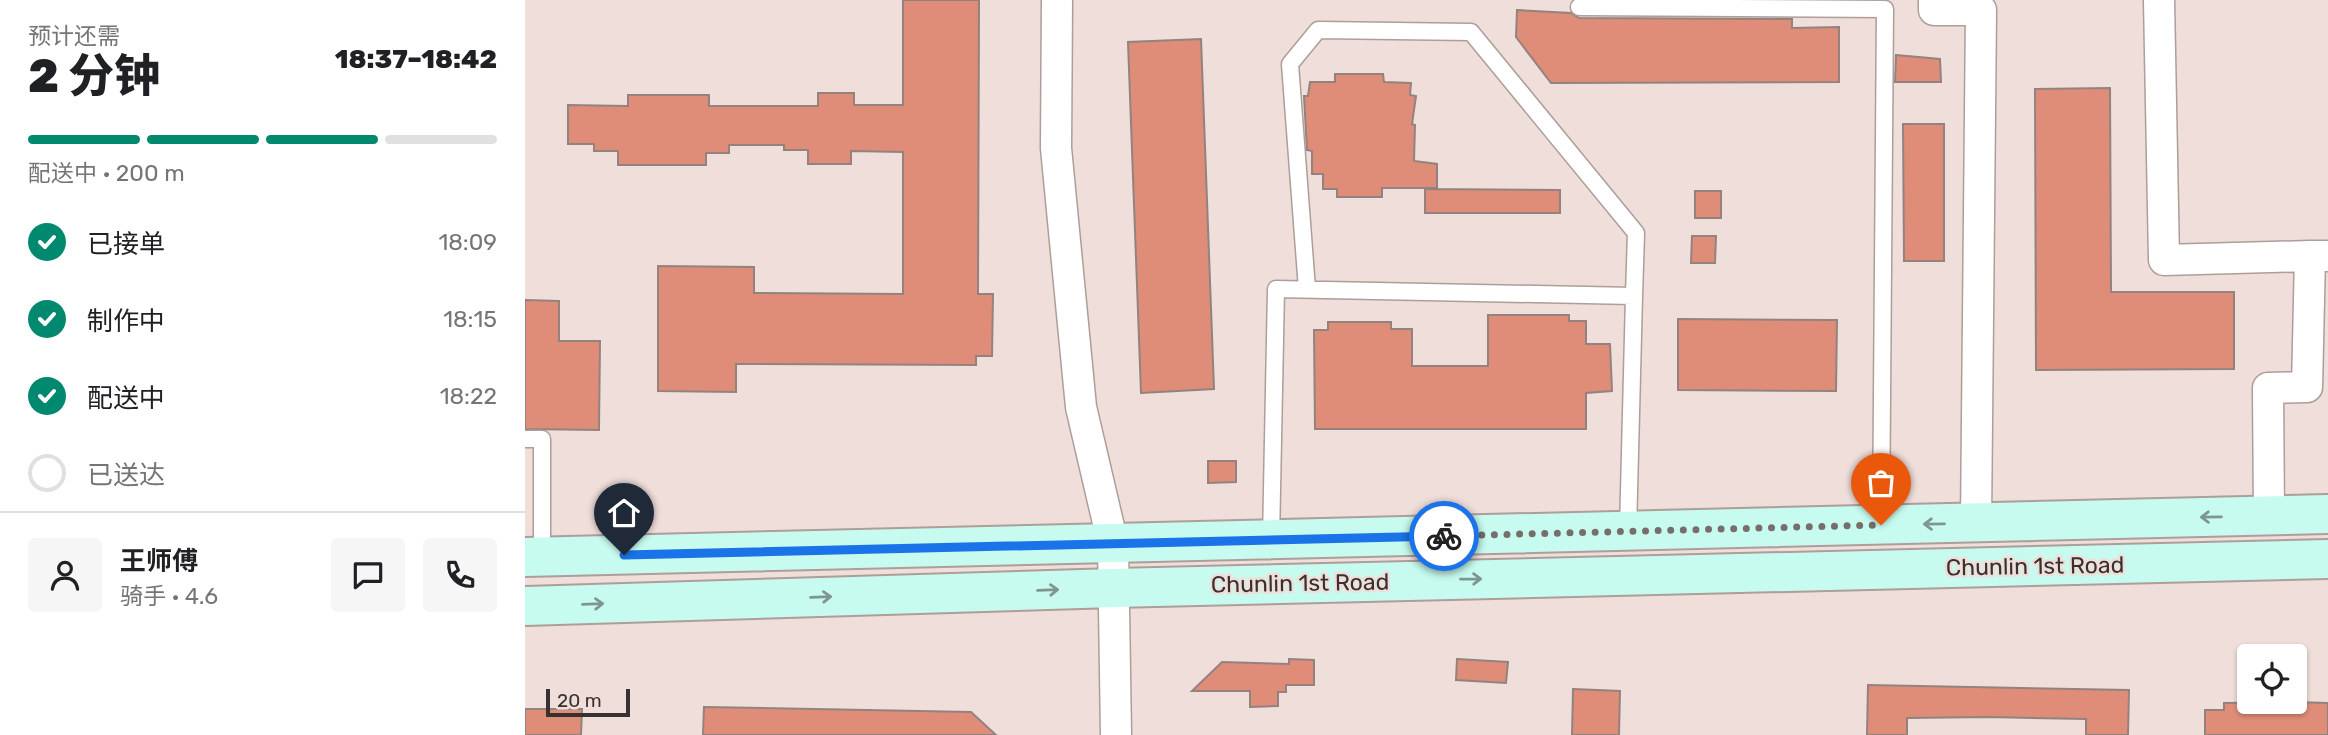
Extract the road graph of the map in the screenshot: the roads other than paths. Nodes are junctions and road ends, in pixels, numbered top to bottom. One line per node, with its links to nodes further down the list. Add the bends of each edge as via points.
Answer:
1 (1057, 0): 16 (street, via 1056,148 1080,393)
2 (1934, 0): 12 (street, via 1934,10 1981,10)
3 (2159, 0): 5 (street, via 2164,260)
4 (1579, 7): 13 (lane, via 1885,9)
5 (2319, 256): 8 (street)
6 (1307, 289): 7 (lane); 7 (lane, via 1290,64 1318,30 1471,32 1636,233); 15 (lane, via 1276,289)
7 (1634, 296): 14 (lane)
8 (2317, 387): 11 (street, via 2268,388)
9 (525, 439): 17 (lane, via 543,439)
10 (2328, 514): 11 (main road, Chunlin 1st Road)
11 (2269, 516): 12 (main road, Chunlin 1st Road, one-way to 12)
12 (1976, 523): 13 (main road, Chunlin 1st Road, one-way to 13)
13 (1881, 525): 14 (main road, Chunlin 1st Road)
14 (1628, 531): 15 (main road, Chunlin 1st Road)
15 (1271, 540): 16 (main road, Chunlin 1st Road)
16 (1113, 544): 17 (main road, Chunlin 1st Road); 19 (street)
17 (534, 557)
18 (2328, 559): 19 (main road, Chunlin 1st Road, one-way to 18)
19 (1114, 588): 20 (main road, Chunlin 1st Road, one-way to 19); 21 (street)
20 (525, 606)
21 (1116, 735)

